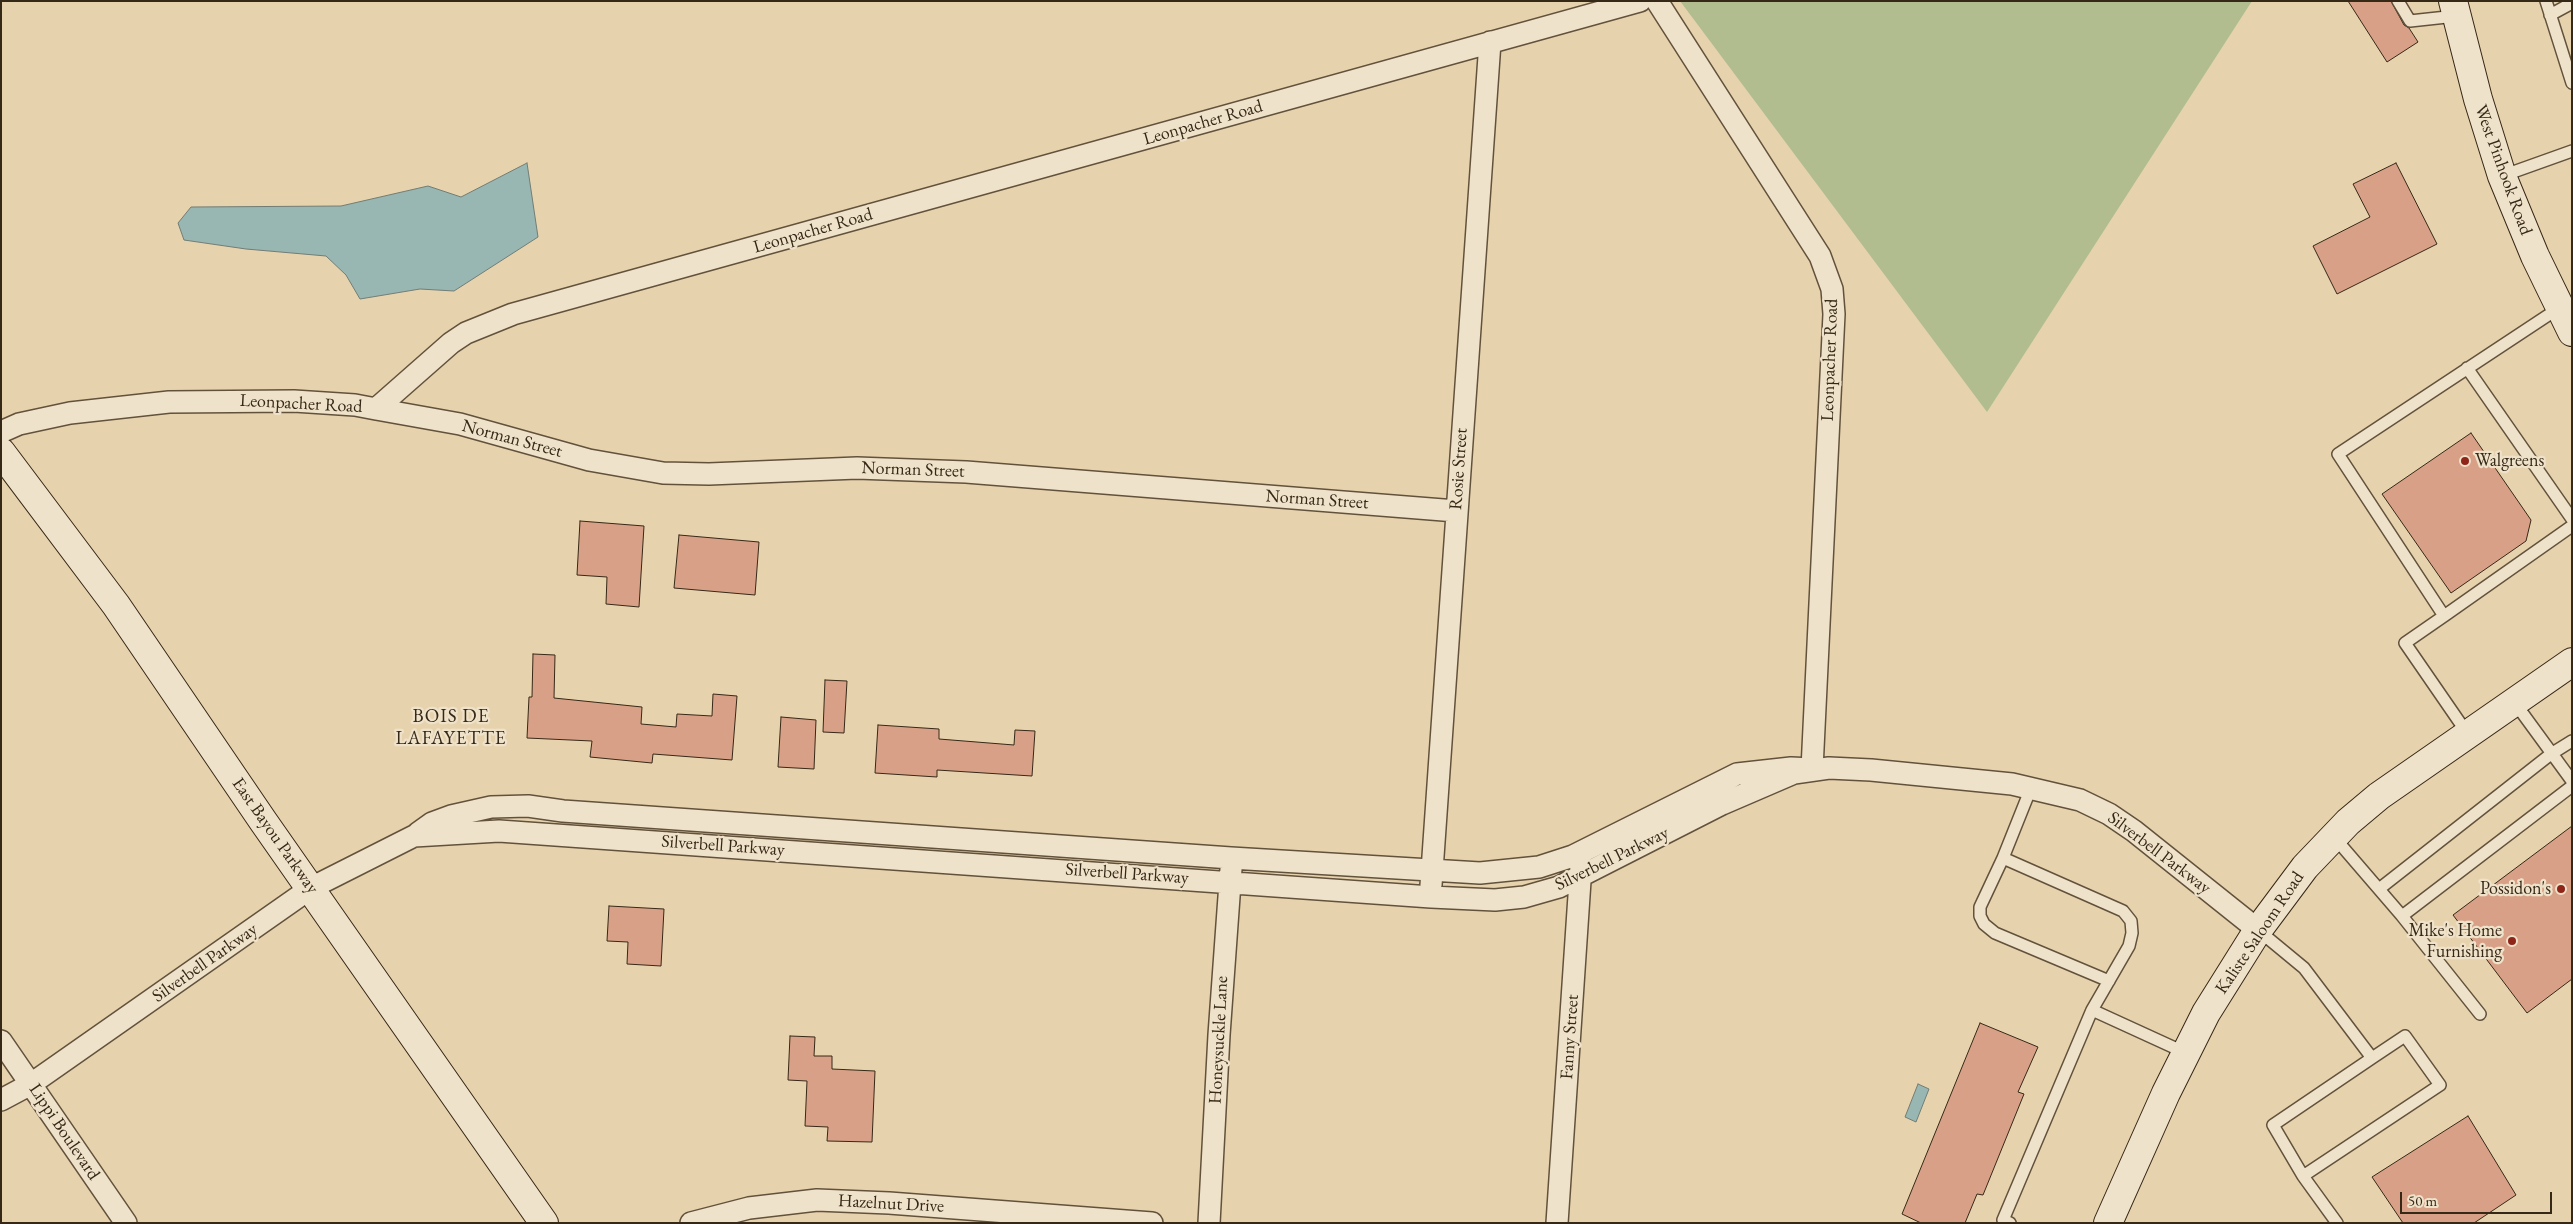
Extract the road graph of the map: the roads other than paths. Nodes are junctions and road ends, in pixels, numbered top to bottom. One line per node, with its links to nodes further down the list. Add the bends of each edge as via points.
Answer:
1 (1640, 1): 8 (street, Leonpacher Road)
2 (1657, 1): 27 (street, Leonpacher Road, via 1820,256 1832,289 1834,314)
3 (2398, 1): 6 (lane, via 2410,21)
4 (2546, 1): 7 (lane)
5 (2572, 3): 7 (lane)
6 (2455, 8): 11 (main road, West Pinhook Road)
7 (2550, 15): 9 (lane)
8 (1490, 42): 15 (street, Leonpacher Road, via 513,314 466,333 451,343); 18 (street, Rosie Street)
9 (2571, 79)
10 (2572, 151): 11 (lane)
11 (2502, 176): 12 (main road, West Pinhook Road)
12 (2559, 308): 13 (main road, West Pinhook Road); 14 (lane)
13 (2572, 332)
14 (2467, 368): 19 (lane); 21 (lane, via 2338,454)
15 (376, 409): 16 (street, Leonpacher Road, via 294,401 169,402 70,412 19,424); 18 (street, Norman Street, via 460,424 589,460 663,473 857,468 966,472)
16 (1, 432)
17 (1, 452): 39 (main road, East Bayou Parkway, via 116,605)
18 (1456, 511): 36 (street, Rosie Street)
19 (2572, 520)
20 (2572, 526): 21 (lane)
21 (2444, 616): 24 (lane, via 2405,643)
22 (2572, 662): 23 (main road, Kaliste Saloom Road)
23 (2515, 703): 24 (main road, Kaliste Saloom Road); 26 (lane)
24 (2468, 733): 32 (main road, Kaliste Saloom Road, via 2379,796)
25 (2572, 741): 26 (lane)
26 (2551, 754): 28 (lane); 40 (lane)
27 (1812, 769): 30 (street, Silverbell Parkway, via 1871,770); 33 (street, Silverbell Parkway, via 1758,770 1725,778); 37 (street, Silverbell Parkway, via 1794,773 1722,804)
28 (2572, 781)
29 (2572, 786): 42 (lane)
30 (2031, 788): 35 (lane); 43 (street, Silverbell Parkway, via 2080,800 2109,814)
31 (414, 836): 34 (street, Silverbell Parkway, via 432,823 451,816 490,807 528,806); 38 (street, Silverbell Parkway, via 499,831); 39 (street, Silverbell Parkway)
32 (2334, 837): 40 (lane); 43 (main road, Kaliste Saloom Road, via 2305,867)
33 (1582, 852): 36 (street, Silverbell Parkway, via 1538,867 1511,871); 37 (street, Fanny Street)
34 (1231, 858): 36 (street, Silverbell Parkway); 38 (street, Honeysuckle Lane)
35 (2003, 858): 44 (lane, via 2123,911 2131,921 2132,933 2129,946); 44 (lane, via 1980,907 1984,924 1995,933)
36 (1432, 871): 41 (street, Rosie Street)
37 (1581, 877): 41 (street, Silverbell Parkway, via 1559,888 1524,898); 58 (street, Fanny Street)
38 (1230, 882): 41 (street, Silverbell Parkway); 57 (street, Honeysuckle Lane, via 1218,1035)
39 (312, 888): 50 (street, Silverbell Parkway); 54 (main road, East Bayou Parkway)
40 (2379, 889): 42 (lane)
41 (1430, 897)
42 (2402, 916): 46 (lane)
43 (2258, 930): 48 (main road, Kaliste Saloom Road); 49 (lane, via 2304,968)
44 (2109, 981): 45 (lane)
45 (2092, 1010): 48 (lane); 59 (lane, via 2003,1220)
46 (2480, 1014)
47 (1, 1041): 50 (street, Lippi Boulevard)
48 (2186, 1053): 60 (main road, Kaliste Saloom Road)
49 (2372, 1058): 52 (lane, via 2273,1125); 52 (lane, via 2405,1036 2440,1084)
50 (31, 1084): 51 (street, Silverbell Parkway); 53 (street, Lippi Boulevard)
51 (1, 1100)
52 (2303, 1176): 61 (lane)
53 (126, 1223)
54 (544, 1223)
55 (692, 1223): 56 (street, Hazelnut Drive, via 748,1208 816,1200 899,1203)
56 (1152, 1223)
57 (1209, 1223)
58 (1556, 1223)
59 (2010, 1223)
60 (2108, 1223)
61 (2337, 1223)

